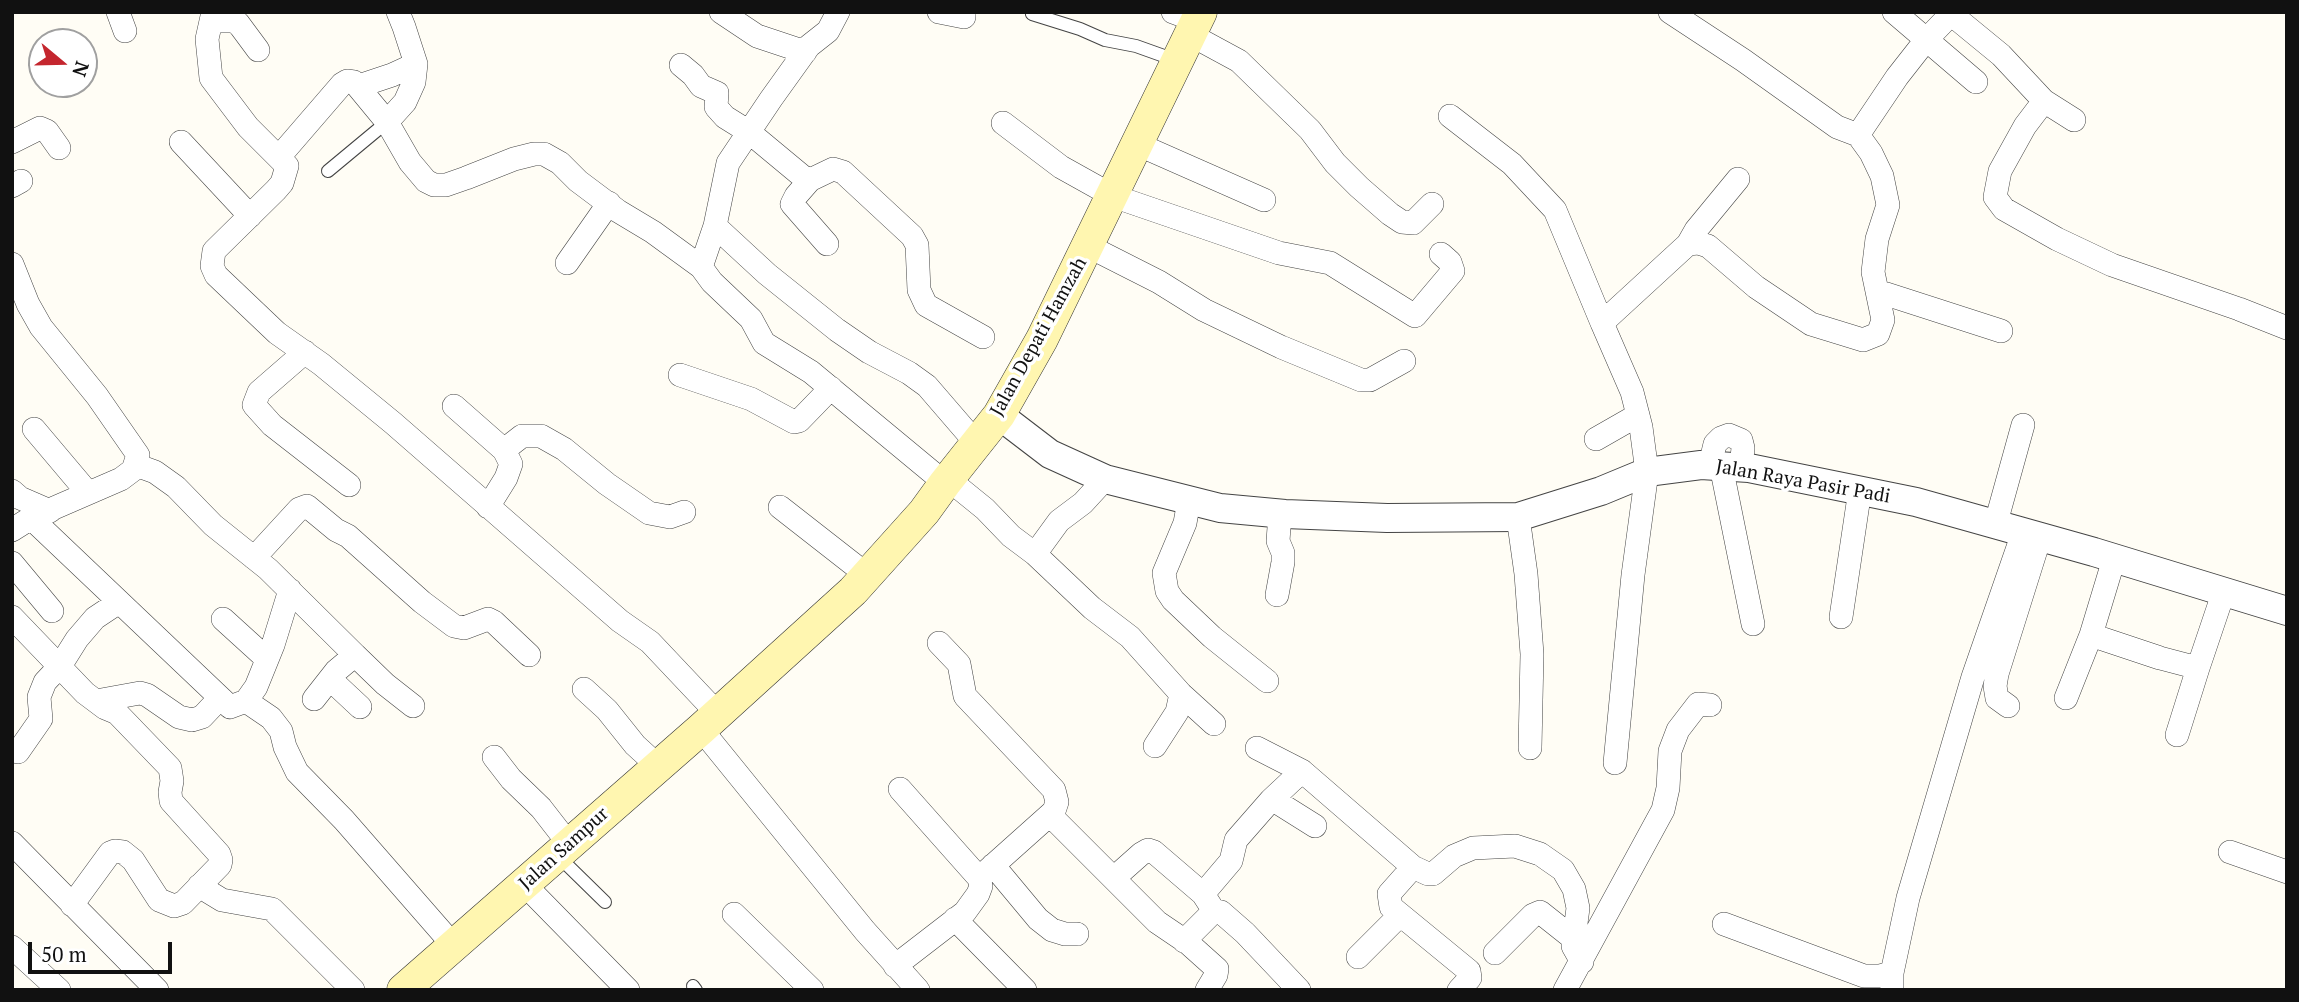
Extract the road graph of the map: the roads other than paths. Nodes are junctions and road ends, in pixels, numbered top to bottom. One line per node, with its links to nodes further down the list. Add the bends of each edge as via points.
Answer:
1 (398, 12): 15 (street)
2 (721, 12): 14 (street, via 757,36)
3 (838, 12): 14 (street, via 828,31)
4 (939, 12): 10 (street)
5 (1670, 12): 25 (street, via 1837,127)
6 (1894, 12): 12 (street)
7 (1952, 13): 12 (street); 19 (street, via 2001,55)
8 (1032, 14): 11 (lane, via 1136,47)
9 (212, 17): 13 (street, via 238,23); 30 (street, via 207,39 211,78 248,128)
10 (964, 17)
11 (1188, 28): 28 (main road, Jalan Depati Hamzah); 37 (street, via 1239,61 1310,130 1359,187 1402,222 1413,223)
12 (1926, 40): 17 (street); 25 (street)
13 (258, 50)
14 (805, 52): 24 (street)
15 (415, 64): 18 (street); 22 (street, via 414,82 405,102)
16 (681, 65): 24 (street, via 701,86 717,93 717,110)
17 (1976, 82)
18 (359, 86): 22 (street); 30 (street, via 347,81 342,84)
19 (2044, 101): 21 (street); 49 (street, via 2000,171 1995,197 2004,209 2112,265)
20 (1450, 116): 48 (street, via 1512,164 1555,210)
21 (2074, 120)
22 (387, 122): 31 (lane); 36 (street, via 410,162 434,186 514,159 544,154)
23 (1003, 123): 34 (street, via 1061,167)
24 (749, 132): 33 (street); 39 (street, via 728,163)
25 (1858, 135): 47 (street, via 1882,176 1888,205 1877,239 1873,272)
26 (12, 142): 29 (street, via 40,128)
27 (181, 142): 38 (street)
28 (1137, 145): 34 (main road, Jalan Depati Hamzah); 35 (street)
29 (59, 148)
30 (279, 157): 38 (street, via 287,166 282,183)
31 (328, 171)
32 (1738, 179): 41 (street)
33 (810, 180): 40 (street, via 792,204); 51 (street, via 833,169 843,172 912,236 917,245 919,290 926,305)
34 (1113, 196): 42 (main road, Jalan Depati Hamzah); 43 (street, via 1279,253 1330,263 1415,316 1454,270)
35 (1264, 200)
36 (608, 204): 44 (street); 46 (street)
37 (1432, 204)
38 (250, 216): 52 (street, via 214,251 212,266 278,333)
39 (715, 226): 46 (street); 62 (street, via 837,330 927,386)
40 (827, 244)
41 (1688, 244): 47 (street, via 1708,246 1756,287 1811,324 1863,340 1878,334 1883,320); 48 (street)
42 (1088, 246): 53 (street, via 1204,310 1361,380 1370,380); 57 (main road, Jalan Depati Hamzah)
43 (1441, 254)
44 (567, 263)
45 (12, 264): 64 (street, via 41,327 133,446 138,455)
46 (701, 267): 55 (street, via 751,319 764,343)
47 (1877, 291): 50 (street)
48 (1602, 323): 58 (street)
49 (2287, 328)
50 (2001, 331)
51 (983, 337)
52 (305, 352): 69 (street, via 259,392 254,405 272,425); 75 (street)
53 (1404, 361)
54 (680, 375): 55 (street, via 751,399 794,422)
55 (831, 388): 68 (street)
56 (454, 406): 63 (street)
57 (999, 415): 62 (main road, Jalan Depati Hamzah); 67 (street, Jalan Raya Pasir Padi, via 1050,454)
58 (1638, 415): 61 (street); 66 (street)
59 (2023, 425): 80 (street)
60 (34, 429): 72 (street)
61 (1596, 439)
62 (977, 443): 68 (main road, Jalan Depati Hamzah)
63 (504, 450): 75 (street, via 511,464); 76 (street, via 522,436 541,436 649,513 670,517)
64 (136, 465): 72 (street, via 121,479); 83 (street, via 176,487)
65 (1724, 466): 66 (street, Jalan Raya Pasir Padi); 70 (street, Jalan Raya Pasir Padi); 96 (street)
66 (1647, 472): 78 (street, Jalan Raya Pasir Padi); 125 (street)
67 (1105, 479): 73 (street, Jalan Raya Pasir Padi); 82 (street, via 1059,521)
68 (946, 481): 82 (street); 86 (main road, Jalan Depati Hamzah)
69 (349, 485)
70 (1860, 490): 80 (street, Jalan Raya Pasir Padi); 94 (street)
71 (12, 491): 79 (street)
72 (88, 494): 79 (street)
73 (1189, 501): 77 (street, Jalan Raya Pasir Padi); 105 (street, via 1164,573 1167,591 1212,637)
74 (780, 506): 86 (street)
75 (488, 507): 117 (street, via 650,642)
76 (684, 512)
77 (1280, 514): 78 (street, Jalan Raya Pasir Padi); 89 (street, via 1278,541 1283,562)
78 (1518, 517): 122 (street, via 1532,654)
79 (31, 520): 90 (street)
80 (1994, 526): 81 (street, Jalan Raya Pasir Padi)
81 (2032, 535): 84 (street, Jalan Raya Pasir Padi); 115 (street, via 1995,686 1997,698); 157 (street, via 1973,677 1908,898)
82 (1035, 554): 107 (street, via 1130,637)
83 (254, 558): 87 (street); 100 (street, via 307,506 454,626 494,622)
84 (2113, 559): 88 (street, Jalan Raya Pasir Padi); 97 (street)
85 (12, 563): 91 (street)
86 (867, 575): 117 (main road, Jalan Depati Hamzah)
87 (290, 590): 99 (street); 101 (street)
88 (2224, 591): 92 (street, Jalan Raya Pasir Padi); 103 (street)
89 (1277, 594)
90 (119, 602): 102 (street, via 95,618); 109 (street)
91 (52, 611)
92 (2287, 611)
93 (12, 617): 102 (street)
94 (1841, 617)
95 (223, 619): 101 (street)
96 (1754, 624)
97 (2091, 635): 103 (street); 108 (street)
98 (939, 643): 130 (street, via 959,664 965,696 1054,790 1057,802)
99 (355, 655): 104 (street); 114 (street)
100 (529, 655)
101 (267, 659): 112 (street)
102 (60, 666): 111 (street); 123 (street, via 40,691 41,719)
103 (2198, 668): 119 (street)
104 (330, 679): 110 (street); 116 (street)
105 (1267, 681)
106 (584, 689): 126 (street)
107 (1181, 694): 118 (street); 120 (street, via 1177,712)
108 (2066, 698)
109 (219, 699): 111 (street, via 202,717 192,720 140,693); 112 (street, via 230,707)
110 (314, 699)
111 (96, 701): 140 (street, via 117,713 170,768 172,801 219,854 220,865)
112 (246, 701): 151 (street, via 271,718 297,772)
113 (1710, 705): 155 (street, via 1698,704 1678,730 1670,751 1663,810)
114 (414, 706)
115 (2008, 706)
116 (360, 707)
117 (715, 717): 126 (main road, Jalan Sampur); 156 (street, via 856,921)
118 (1214, 723)
119 (2177, 735)
120 (1155, 746)
121 (1257, 748): 127 (street)
122 (1530, 748)
123 (18, 752)
124 (494, 757): 133 (street, via 541,808)
125 (1615, 763)
126 (658, 766): 133 (main road, Jalan Sampur)
127 (1302, 771): 129 (street); 135 (street)
128 (900, 789): 136 (street)
129 (1272, 799): 131 (street); 142 (street, via 1236,840 1231,861)
130 (1050, 815): 136 (street); 138 (street)
131 (1315, 826)
132 (12, 843): 143 (street)
133 (563, 849): 139 (main road, Jalan Sampur); 141 (lane)
134 (2230, 852): 137 (street)
135 (1413, 867): 145 (street, via 1389,894 1391,907); 149 (street, via 1433,874 1454,856 1496,845 1540,854 1563,870 1574,889 1578,908)
136 (986, 871): 146 (street, via 978,894); 148 (street, via 1052,930)
137 (2287, 872)
138 (1114, 878): 142 (street, via 1151,850); 150 (street, via 1157,922)
139 (524, 884): 151 (main road, Jalan Sampur); 162 (street)
140 (199, 886): 143 (street, via 183,903 167,905 134,860 115,851); 160 (street, via 222,900 272,909)
141 (605, 902)
142 (1208, 902): 150 (street); 166 (street)
143 (72, 905): 159 (street)
144 (734, 914): 163 (street)
145 (1400, 915): 154 (street); 167 (street, via 1469,971)
146 (955, 919): 156 (street); 164 (street)
147 (1724, 924): 157 (street)
148 (1077, 934)
149 (1574, 939): 153 (street, via 1540,912); 155 (street)
150 (1184, 941): 165 (street, via 1217,969)
151 (454, 946): 161 (main road, Jalan Sampur)
152 (12, 947): 158 (street)
153 (1495, 953)
154 (1358, 957)
155 (1582, 961): 168 (street)
156 (903, 980)
157 (1892, 981)
158 (58, 990)
159 (157, 990)
160 (353, 990)
161 (403, 990)
162 (628, 990)
163 (812, 990)
164 (1025, 990)
165 (1207, 990)
166 (1299, 990)
167 (1459, 990)
168 (1565, 990)

